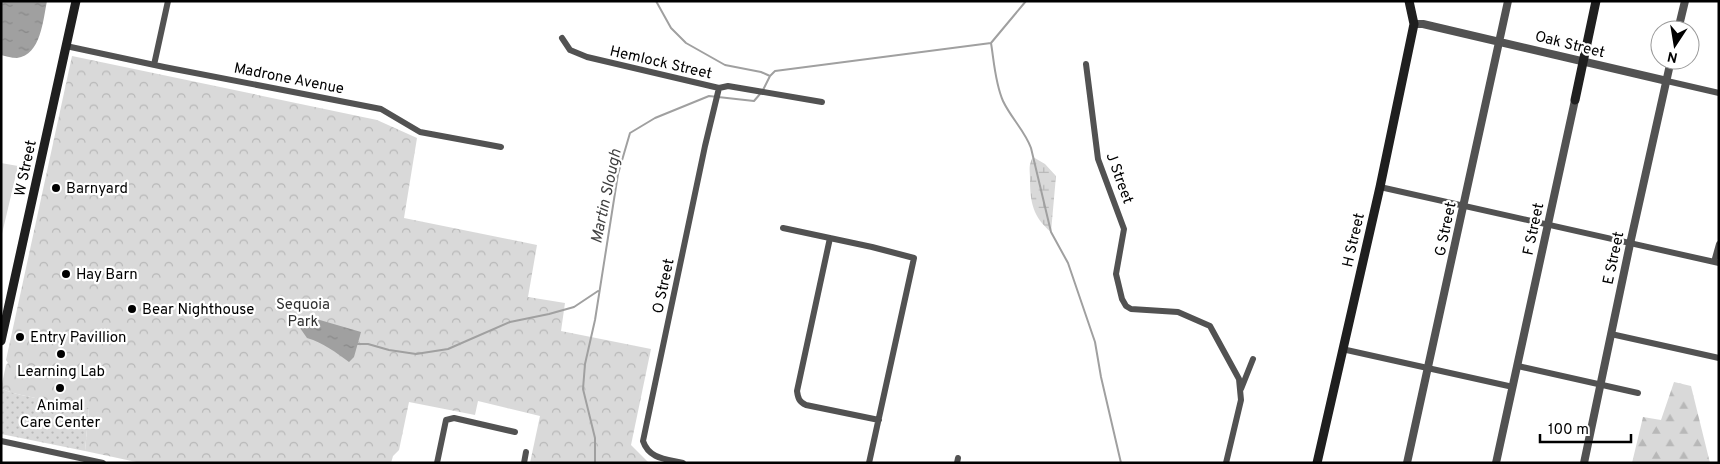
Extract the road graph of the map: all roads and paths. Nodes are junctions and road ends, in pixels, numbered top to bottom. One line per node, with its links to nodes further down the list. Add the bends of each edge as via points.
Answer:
1 (76, 1): 11 (main road, W Street)
2 (168, 1): 14 (street)
3 (1409, 1): 8 (main road)
4 (1508, 1): 10 (street, G Street)
5 (1596, 1): 12 (main road, F Street)
6 (1684, 1): 7 (street)
7 (1680, 20)
8 (1414, 24): 10 (street, Oak Street); 22 (main road, H Street)
9 (562, 38): 17 (street, Hemlock Street, via 570,50 587,57)
10 (1500, 41): 12 (street, Oak Street); 23 (street, G Street)
11 (66, 46): 14 (street, Madrone Avenue); 30 (main road, W Street)
12 (1584, 61): 16 (street, Oak Street); 19 (main road, F Street)
13 (1086, 64): 40 (street, J Street, via 1098,159 1124,229 1116,274 1122,299 1131,309 1178,312 1210,326 1239,379)
14 (154, 65): 21 (street, Madrone Avenue, via 381,109 420,132)
15 (1670, 70): 16 (street, E Street)
16 (1667, 81): 18 (street, Oak Street); 27 (street, E Street)
17 (719, 88): 20 (street, Hemlock Street, via 728,86); 50 (street, O Street, via 643,441 646,450 654,456)
18 (1719, 93)
19 (1575, 100): 24 (street, F Street)
20 (822, 102)
21 (502, 147)
22 (1380, 187): 23 (street); 33 (main road, H Street)
23 (1464, 206): 24 (street); 37 (street, G Street)
24 (1549, 224): 27 (street); 36 (street, F Street)
25 (784, 228): 26 (street)
26 (830, 238): 42 (street, via 797,391 801,402); 42 (street, via 914,258)
27 (1630, 244): 29 (street); 31 (street, E Street)
28 (1719, 244): 29 (street)
29 (1717, 263)
30 (4, 313): 32 (main road, W Street)
31 (1611, 334): 34 (street); 38 (street, E Street)
32 (1, 341)
33 (1342, 349): 37 (street); 53 (main road, H Street)
34 (1719, 358)
35 (1253, 359): 40 (street)
36 (1518, 366): 38 (street); 39 (street, F Street)
37 (1428, 368): 39 (street); 54 (street, G Street)
38 (1601, 384): 41 (street); 56 (street, E Street)
39 (1513, 388): 55 (street, F Street)
40 (1241, 390): 52 (street)
41 (1638, 393)
42 (879, 420): 51 (street)
43 (516, 432): 48 (street, via 454,418 446,420)
44 (1, 441): 46 (street)
45 (526, 452): 49 (street)
46 (94, 462): 47 (street)
47 (103, 463)
48 (437, 463)
49 (524, 463)
50 (683, 463)
51 (869, 463)
52 (1226, 463)
53 (1317, 463)
54 (1407, 463)
55 (1496, 463)
56 (1584, 463)

